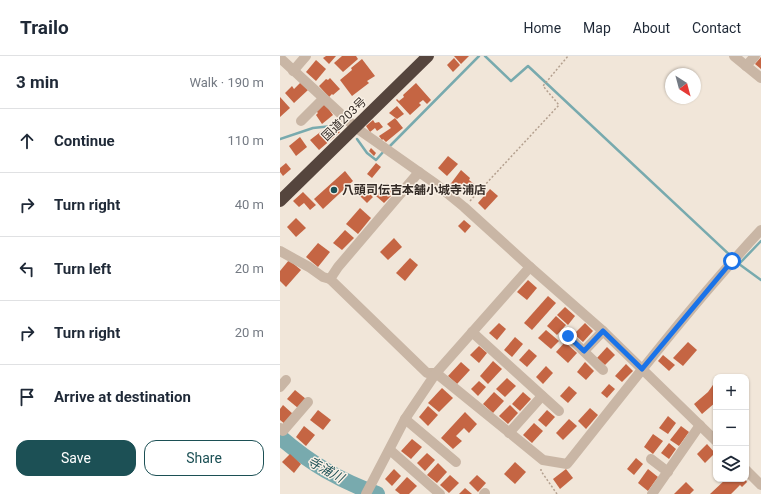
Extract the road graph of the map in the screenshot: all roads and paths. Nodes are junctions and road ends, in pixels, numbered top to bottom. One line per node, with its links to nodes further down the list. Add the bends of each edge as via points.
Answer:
1 (306, 56): 6 (street)
2 (428, 56): 11 (highway, 国道203号)
3 (568, 56): 14 (path, via 543,86 559,105)
4 (734, 56): 7 (street)
5 (755, 56): 7 (street)
6 (285, 66): 9 (street)
7 (746, 66): 8 (street)
8 (761, 78)
9 (323, 98): 10 (street); 11 (street)
10 (301, 121)
11 (356, 127): 12 (street); 13 (highway, 国道203号)
12 (419, 172): 14 (street); 18 (street)
13 (280, 201)
14 (464, 207): 17 (street)
15 (761, 230): 23 (street)
16 (280, 251): 18 (street)
17 (530, 267): 19 (street); 20 (street)
18 (330, 279): 25 (street, via 427,373)
19 (603, 331): 22 (street); 23 (street)
20 (472, 332): 25 (street); 26 (street)
21 (568, 336): 22 (street)
22 (584, 351): 24 (street)
23 (642, 369): 30 (street); 35 (street, via 567,464)
24 (604, 370)
25 (436, 373): 29 (street); 32 (street)
26 (542, 396): 28 (street); 32 (street)
27 (308, 402): 31 (street, via 283,431)
28 (559, 411)
29 (405, 419): 34 (street); 37 (street)
30 (700, 425): 33 (street); 38 (street)
31 (280, 428)
32 (509, 433): 35 (street)
33 (713, 438)
34 (390, 450): 41 (street); 42 (street)
35 (543, 460): 43 (path, via 541,471)
36 (651, 460): 38 (street)
37 (456, 462)
38 (668, 472): 44 (street)
39 (749, 473): 40 (street)
40 (761, 484)
41 (369, 490)
42 (440, 494)
43 (557, 494)
44 (652, 494)

